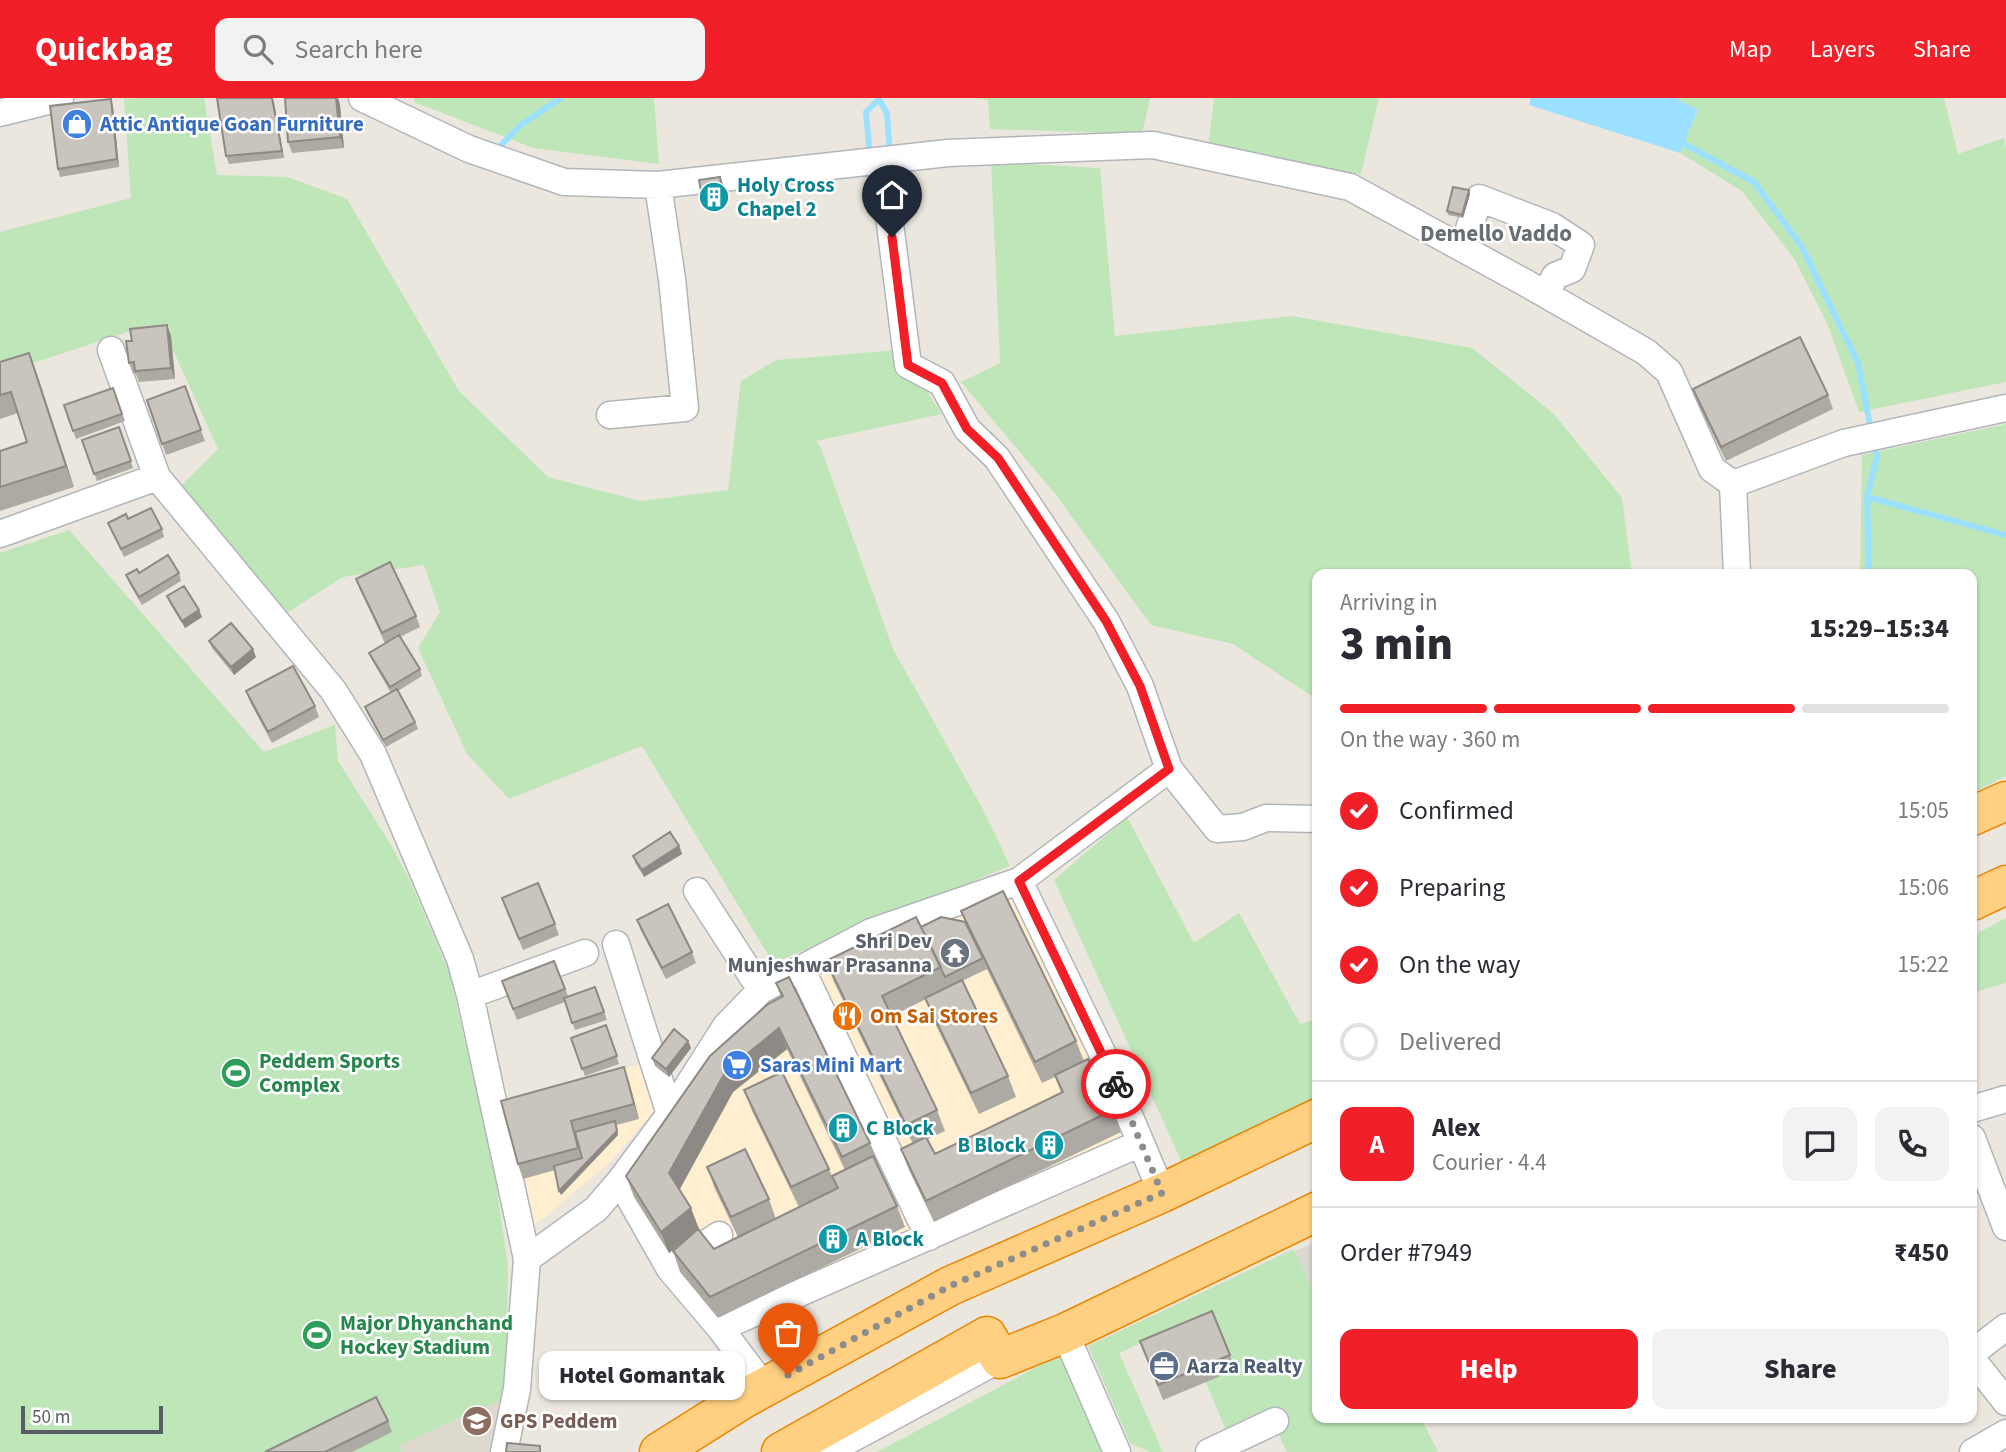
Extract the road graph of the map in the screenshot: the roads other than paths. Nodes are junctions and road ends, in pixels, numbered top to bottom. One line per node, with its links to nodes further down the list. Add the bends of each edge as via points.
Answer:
1 (60, 98): 3 (street)
2 (362, 98): 5 (street, via 469,149 564,182)
3 (0, 113)
4 (879, 161): 5 (street); 6 (street, via 948,153 1153,145 1350,187); 15 (street, via 908,365 942,383 967,429 998,458 1106,621 1140,686)
5 (657, 185): 10 (street, via 685,408)
6 (1463, 248): 7 (street); 7 (street, via 1479,198 1552,226 1581,245 1572,269 1555,276)
7 (1546, 294): 12 (street, via 1646,352 1669,372 1712,469)
8 (111, 350): 11 (street)
9 (2006, 408): 12 (street, via 1844,443)
10 (610, 415)
11 (157, 477): 13 (street); 27 (street, via 333,690 373,754 460,959)
12 (1733, 484): 14 (street)
13 (0, 534)
14 (1737, 569)
15 (1169, 769): 18 (street, via 1217,829 1243,827 1266,818); 19 (street)
16 (2006, 801): 17 (highway)
17 (1977, 815)
18 (1312, 819)
19 (1019, 881): 25 (street, via 870,932); 32 (street)
20 (2006, 885): 22 (highway)
21 (697, 891): 26 (street)
22 (1977, 899)
23 (616, 944): 30 (street)
24 (585, 953): 27 (street)
25 (801, 968): 26 (street); 39 (street)
26 (761, 990): 30 (street, via 726,1026)
27 (470, 995): 40 (street)
28 (2006, 1099): 29 (street)
29 (1977, 1108)
30 (670, 1114): 34 (street)
31 (1312, 1121): 35 (highway)
32 (1141, 1143): 35 (street); 39 (street)
33 (1977, 1151): 37 (street)
34 (620, 1181): 40 (street, via 596,1209); 41 (street)
35 (1162, 1193): 48 (highway, via 950,1286)
36 (1312, 1214): 44 (highway)
37 (2006, 1227)
38 (719, 1235): 41 (street)
39 (929, 1237): 43 (street)
40 (527, 1259): 52 (street, via 517,1390)
41 (670, 1269): 43 (street)
42 (2006, 1327): 45 (street)
43 (720, 1328): 48 (street)
44 (1065, 1332): 46 (highway); 56 (street)
45 (1977, 1349)
46 (1000, 1359): 54 (highway, via 987,1336); 55 (street)
47 (1977, 1365): 49 (street)
48 (765, 1388): 53 (highway)
49 (2006, 1402)
50 (1275, 1421): 57 (street)
51 (2006, 1433): 58 (street)
52 (504, 1452)
53 (659, 1452)
54 (781, 1452)
55 (827, 1452)
56 (1117, 1452)
57 (1209, 1452)
58 (1973, 1452)

